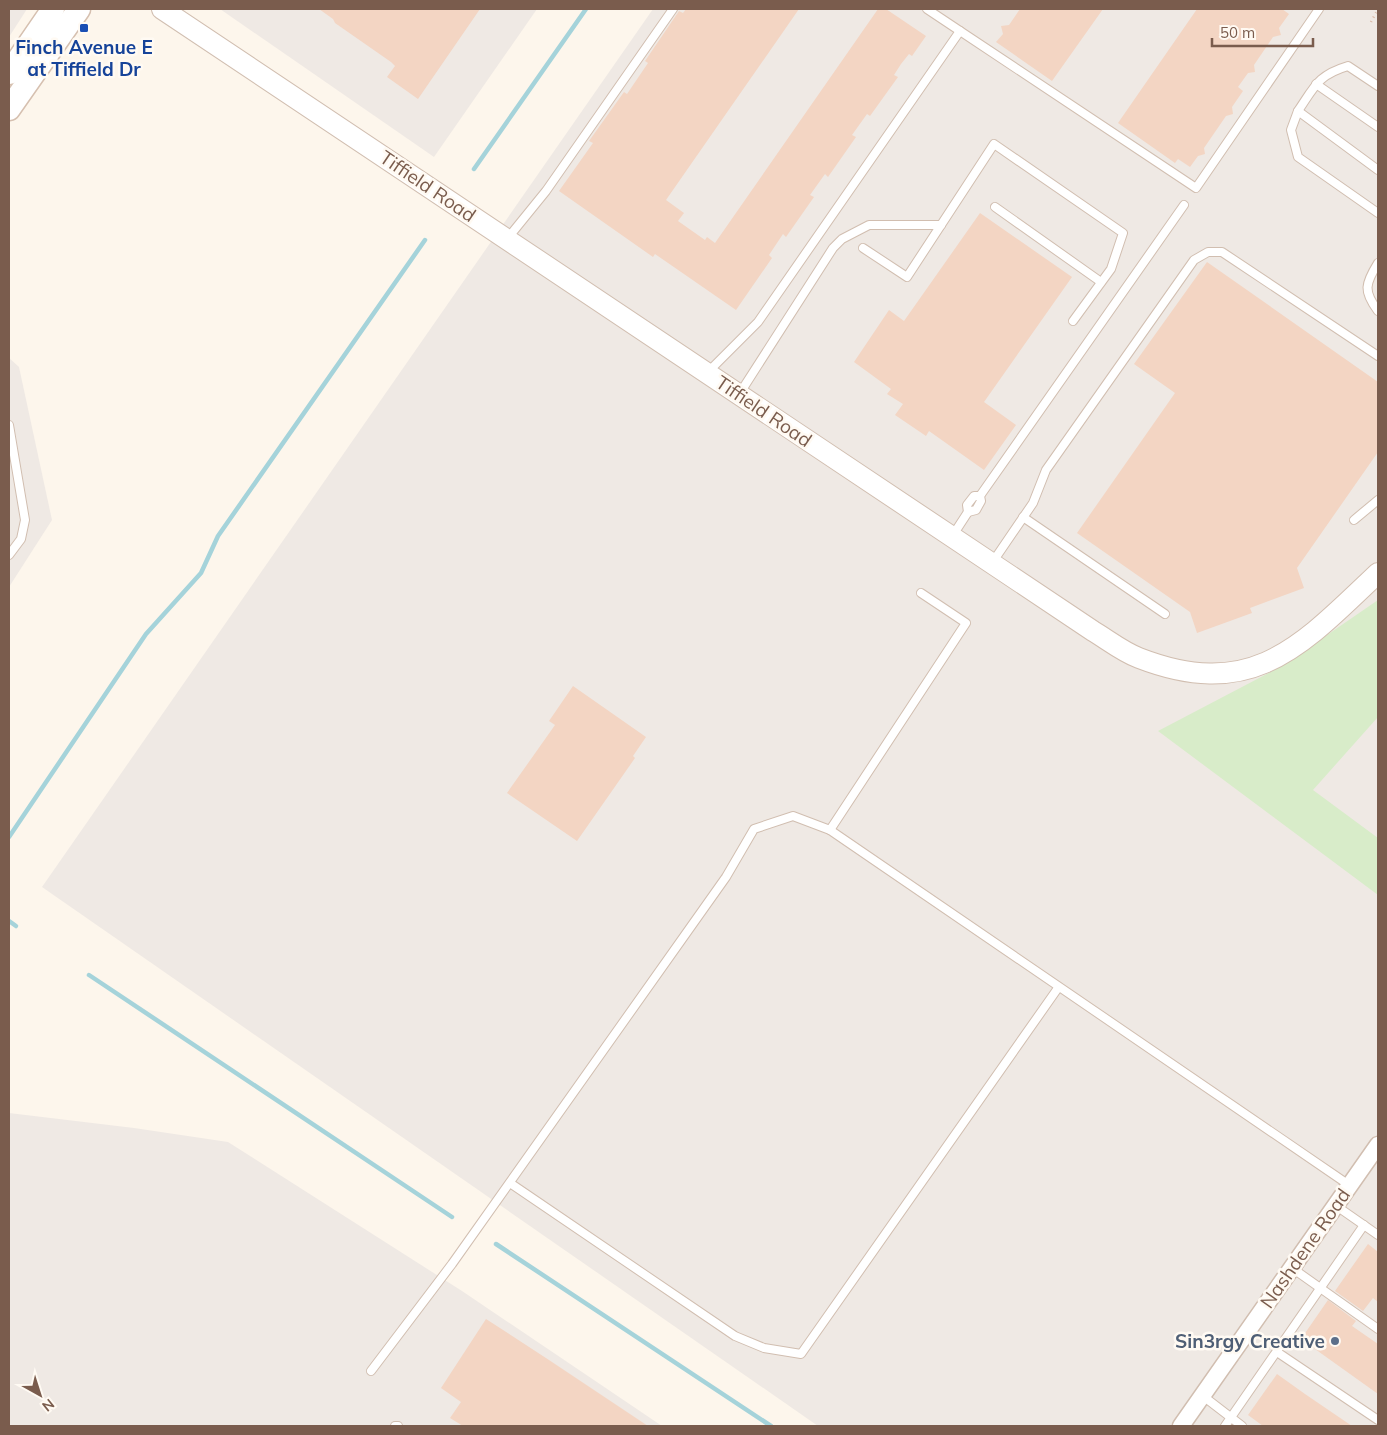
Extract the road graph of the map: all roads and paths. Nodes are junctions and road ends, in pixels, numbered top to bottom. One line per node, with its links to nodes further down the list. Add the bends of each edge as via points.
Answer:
1 (53, 9): 10 (main road)
2 (79, 9): 13 (main road)
3 (162, 9): 21 (street, Tiffield Road)
4 (673, 9): 21 (lane, via 546,191)
5 (927, 9): 9 (lane)
6 (1319, 9): 9 (lane, via 1196,188)
7 (1378, 9): 8 (path)
8 (1371, 22)
9 (960, 31): 28 (lane, via 758,322)
10 (9, 72)
11 (1316, 84): 12 (lane, via 1333,71 1348,66); 14 (lane); 15 (lane)
12 (1378, 86)
13 (9, 109)
14 (1298, 111): 16 (lane); 19 (lane, via 1291,130 1298,156)
15 (1378, 127)
16 (1378, 170)
17 (1184, 205): 34 (lane, via 980,496 974,496 967,505 968,512)
18 (995, 207): 24 (lane)
19 (1378, 213)
20 (941, 225): 22 (lane, via 907,277); 24 (lane, via 994,144 1123,233 1111,269); 29 (lane, via 869,225 842,239)
21 (507, 239): 28 (street, Tiffield Road)
22 (863, 248)
23 (1378, 263): 25 (lane, via 1367,286 1368,297)
24 (1101, 282): 26 (lane)
25 (1378, 311)
26 (1073, 321)
27 (1378, 356): 32 (lane, via 1222,252 1208,252 1194,260 1046,470)
28 (707, 373): 29 (street, Tiffield Road)
29 (739, 395): 34 (street, Tiffield Road)
30 (9, 425): 35 (lane, via 25,520 21,539)
31 (1378, 500): 33 (lane)
32 (1024, 516): 36 (lane); 39 (lane)
33 (1354, 520)
34 (952, 537): 36 (street, Tiffield Road)
35 (9, 555)
36 (991, 563): 37 (street, Tiffield Road, via 1138,658 1185,672 1231,675 1278,658 1312,636)
37 (1378, 574)
38 (921, 593): 40 (lane, via 966,624)
39 (1166, 614)
40 (830, 830): 41 (lane); 43 (lane, via 793,816 754,829 726,877)
41 (1058, 988): 43 (lane, via 801,1354 764,1348 735,1336); 44 (lane)
42 (1378, 1145): 44 (street, Nashdene Road)
43 (510, 1183): 52 (lane)
44 (1349, 1185): 45 (street, Nashdene Road)
45 (1335, 1205): 46 (lane); 48 (street, Nashdene Road)
46 (1364, 1225): 47 (lane); 49 (lane)
47 (1378, 1235)
48 (1292, 1267): 49 (lane); 53 (street, Nashdene Road)
49 (1322, 1288): 50 (lane); 51 (lane)
50 (1378, 1328)
51 (1277, 1352): 54 (lane); 55 (lane)
52 (370, 1371)
53 (1202, 1396): 54 (lane); 56 (street, Nashdene Road)
54 (1231, 1418): 57 (lane); 58 (lane)
55 (1378, 1420)
56 (1181, 1426)
57 (1225, 1426)
58 (1242, 1426)

